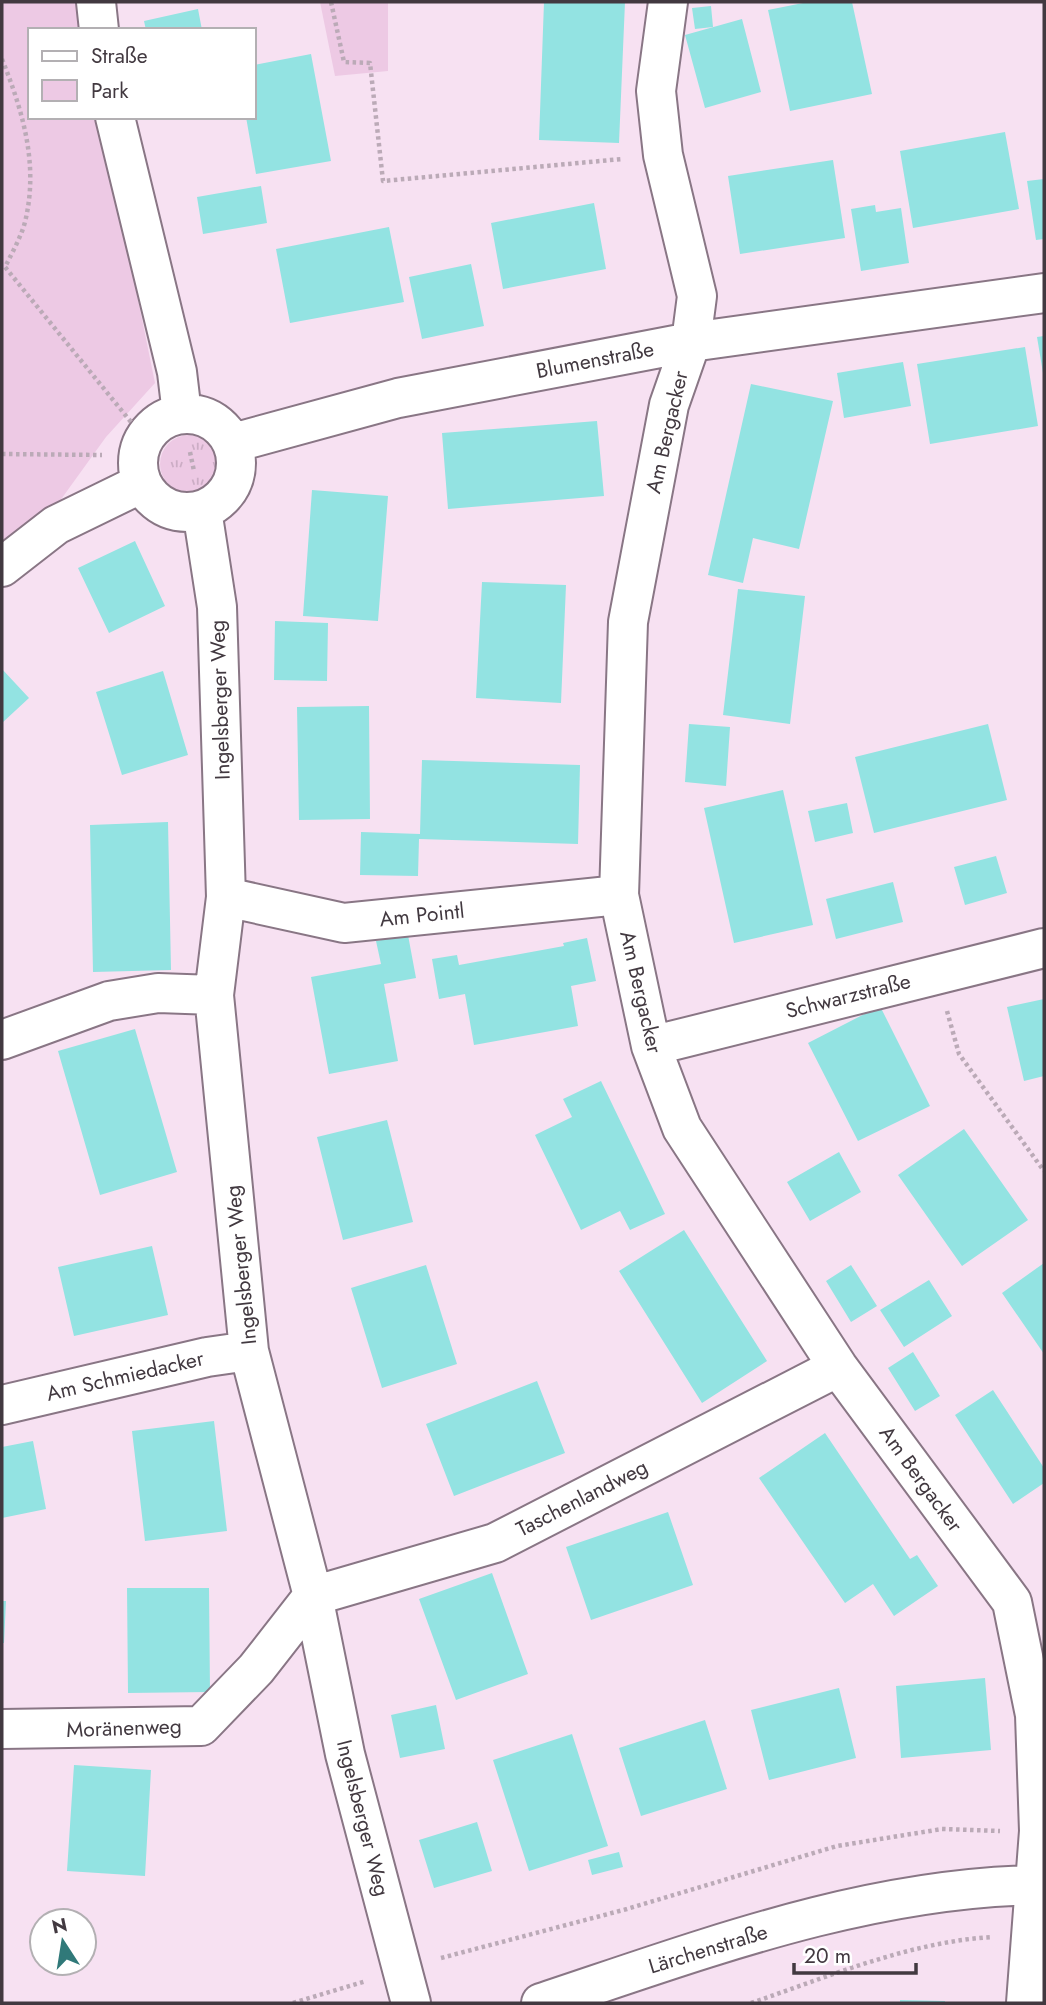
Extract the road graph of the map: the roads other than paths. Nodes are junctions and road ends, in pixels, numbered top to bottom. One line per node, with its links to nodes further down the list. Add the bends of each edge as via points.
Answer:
1 (96, 2): 3 (street)
2 (668, 2): 6 (street, Am Bergacker, via 656,91 663,155 697,296)
3 (99, 28)
4 (115, 119): 7 (street, via 177,372)
5 (1044, 293): 6 (street, Blumenstraße)
6 (691, 342): 8 (street, Blumenstraße, via 398,398); 12 (street, Am Bergacker, via 669,405 628,622)
7 (182, 414): 8 (street, via 212,420); 9 (street, via 161,422)
8 (233, 443): 10 (street, via 236,476 217,503)
9 (141, 459): 10 (street, via 161,505 174,511); 11 (street)
10 (202, 510): 13 (street, Ingelsberger Weg, via 217,607)
11 (2, 567)
12 (620, 895): 13 (street, Am Pointl, via 344,923); 17 (street, Am Bergacker)
13 (226, 897): 15 (street, Ingelsberger Weg)
14 (1044, 947): 17 (street, Schwarzstraße)
15 (214, 995): 16 (street, via 158,993 109,1001); 18 (street, Ingelsberger Weg)
16 (2, 1040)
17 (652, 1046): 19 (street, Am Bergacker, via 682,1128)
18 (249, 1351): 20 (street, Am Schmiedacker); 21 (street, Ingelsberger Weg)
19 (838, 1367): 21 (street, Taschenlandweg, via 495,1543); 23 (street, Am Bergacker, via 1012,1602 1035,1715)
20 (2, 1405)
21 (313, 1596): 22 (street, Moränenweg, via 257,1669 201,1726); 24 (street, Ingelsberger Weg, via 345,1754)
22 (2, 1729)
23 (1040, 1885): 25 (street, Lärchenstraße, via 948,1891 816,1916); 26 (street, Am Bergacker)
24 (407, 1986)
25 (541, 2003)
26 (1026, 2003)

